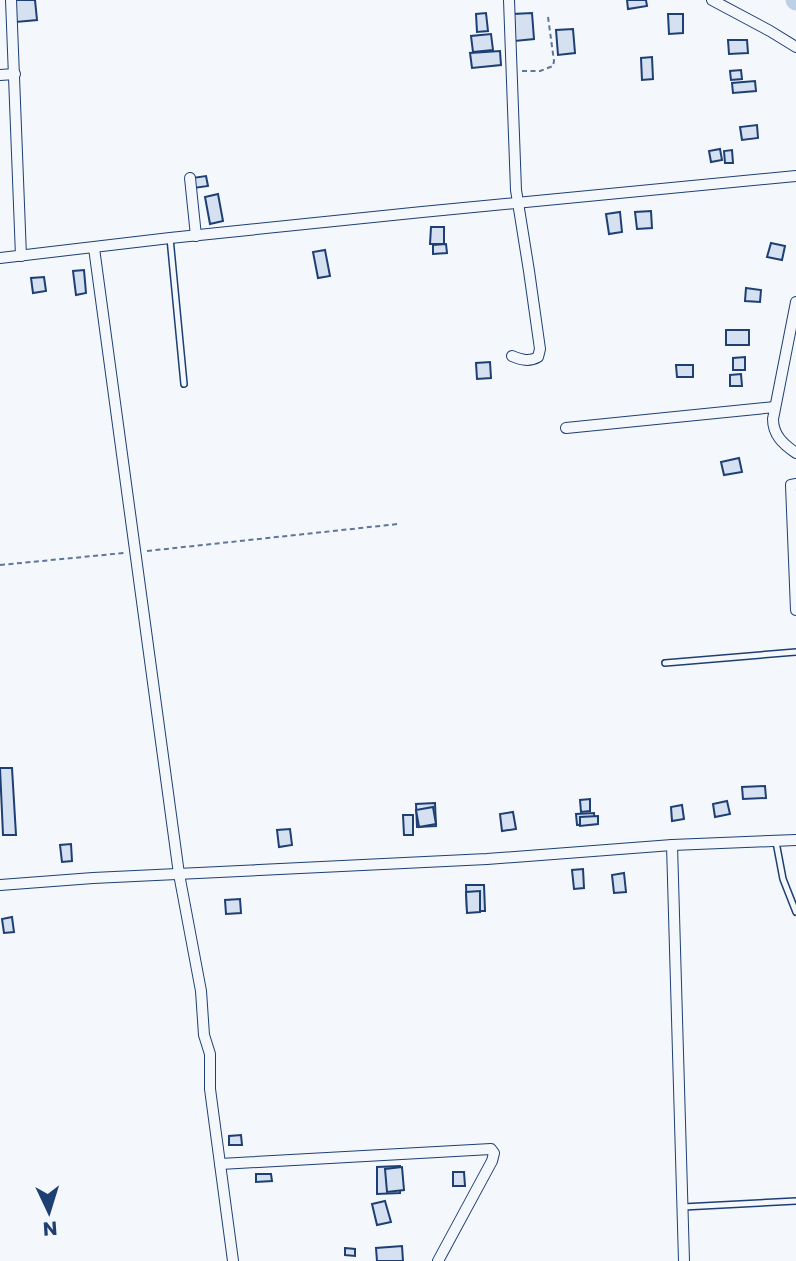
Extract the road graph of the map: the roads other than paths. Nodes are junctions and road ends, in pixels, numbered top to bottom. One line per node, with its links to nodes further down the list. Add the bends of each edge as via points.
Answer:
1 (11, 0): 5 (street)
2 (509, 0): 9 (street)
3 (712, 0): 4 (street)
4 (796, 47)
5 (15, 74): 6 (street); 13 (street)
6 (0, 75)
7 (796, 176): 9 (street)
8 (190, 178): 10 (street)
9 (517, 202): 10 (street); 16 (street, via 540,349 532,360)
10 (196, 236): 11 (street)
11 (170, 238): 12 (street); 17 (lane)
12 (94, 248): 13 (street); 28 (street)
13 (21, 256): 14 (street)
14 (0, 258)
15 (796, 302): 18 (street)
16 (512, 356)
17 (184, 384)
18 (775, 407): 19 (street); 20 (street, via 776,435)
19 (566, 428)
20 (796, 453)
21 (796, 484): 22 (street, via 790,485)
22 (796, 610)
23 (796, 652): 24 (lane)
24 (665, 663)
25 (796, 840): 26 (street)
26 (776, 842): 27 (street); 30 (lane)
27 (672, 845): 28 (street); 33 (street)
28 (179, 874): 29 (street); 31 (street, via 210,1054)
29 (0, 885)
30 (796, 912)
31 (220, 1164): 34 (street); 35 (street, via 491,1149 492,1161)
32 (796, 1201): 33 (lane)
33 (683, 1208): 36 (street)
34 (233, 1261)
35 (438, 1261)
36 (684, 1261)

